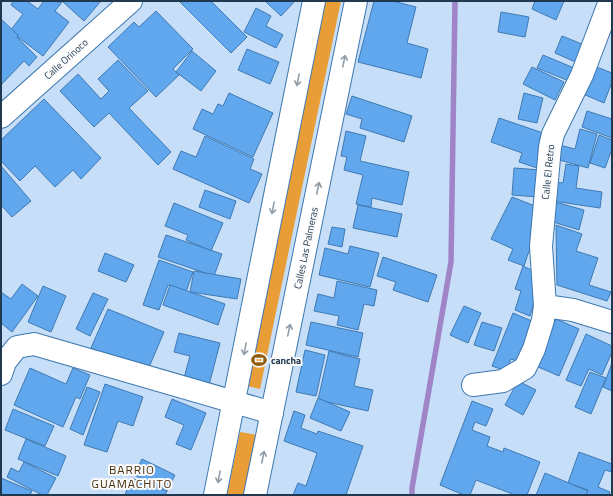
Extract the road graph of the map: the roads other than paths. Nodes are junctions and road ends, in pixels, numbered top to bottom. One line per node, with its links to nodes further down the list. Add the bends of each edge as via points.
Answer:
1 (131, 1): 5 (street, Calle Orinoco)
2 (314, 1): 10 (street, one-way to 10)
3 (356, 1): 11 (street, Calles Las Palmeras, one-way to 3)
4 (610, 1): 6 (street, Calle El Retro, via 582,75 553,134 550,147 541,246)
5 (1, 117)
6 (545, 306): 7 (street, via 572,310); 9 (street, Calle El Retro, via 534,349 525,368 503,381)
7 (612, 322)
8 (2, 365): 10 (street, via 17,347 34,344)
9 (473, 385)
10 (234, 403): 11 (street); 12 (street, one-way to 12)
11 (272, 413): 13 (street, Calles Las Palmeras, one-way to 11)
12 (215, 495)
13 (255, 495)

